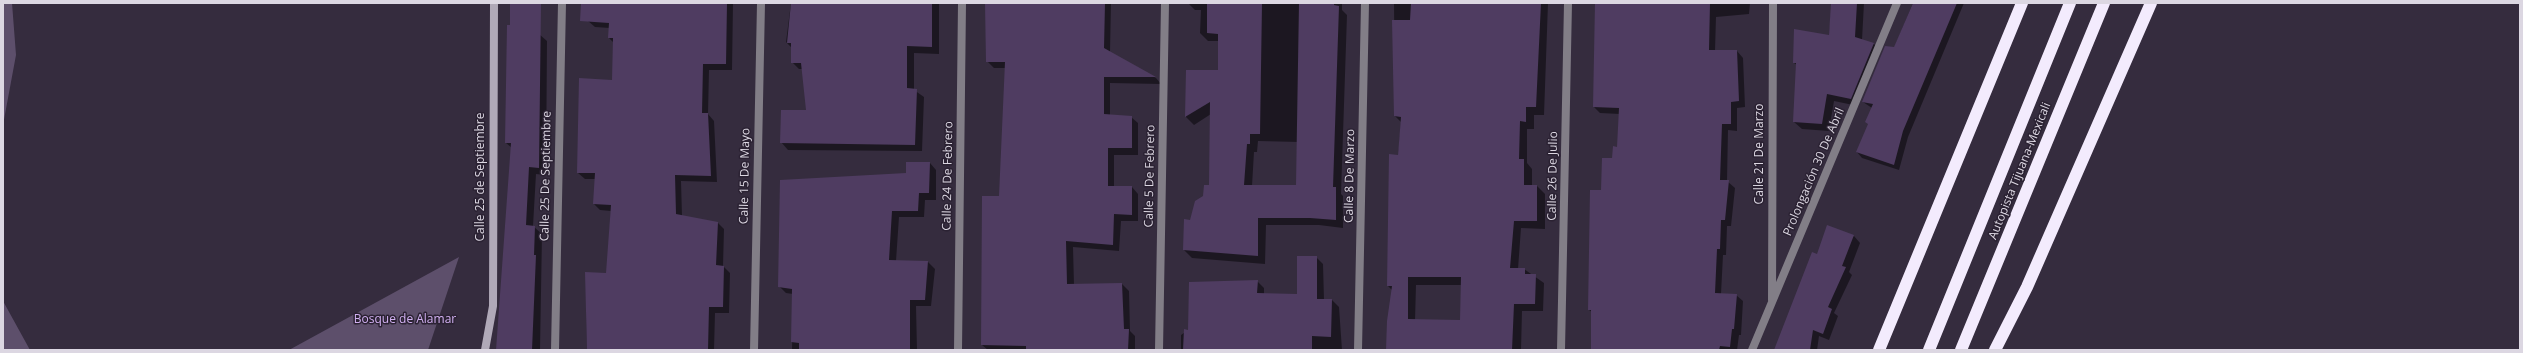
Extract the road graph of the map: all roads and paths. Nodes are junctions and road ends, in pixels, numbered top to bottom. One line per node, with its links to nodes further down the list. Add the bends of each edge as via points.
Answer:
1 (494, 3): 15 (main road, Calle 25 de Septiembre, via 493,306)
2 (562, 3): 16 (street, Calle 25 De Septiembre)
3 (761, 3): 17 (street, Calle 15 De Mayo)
4 (962, 3): 18 (street, Calle 24 De Febrero)
5 (1165, 3): 19 (street, Calle 5 De Febrero)
6 (1365, 3): 20 (street, Calle 8 De Marzo)
7 (1568, 3): 21 (street, Calle 26 De Julio)
8 (1773, 3): 14 (street, Calle 21 De Marzo)
9 (1898, 3): 14 (street, Prolongación 30 De Abril)
10 (2022, 3): 23 (highway)
11 (2070, 3): 24 (highway, Autopista Tijuana-Mexicali)
12 (2104, 3): 25 (highway, Autopista Tijuana-Mexicali)
13 (2151, 3): 26 (highway, via 2027,287)
14 (1772, 305): 22 (street, Prolongación 30 De Abril)
15 (486, 350)
16 (556, 350)
17 (754, 350)
18 (958, 350)
19 (1159, 350)
20 (1358, 350)
21 (1561, 350)
22 (1752, 350)
23 (1879, 350)
24 (1929, 350)
25 (1961, 350)
26 (1995, 350)

